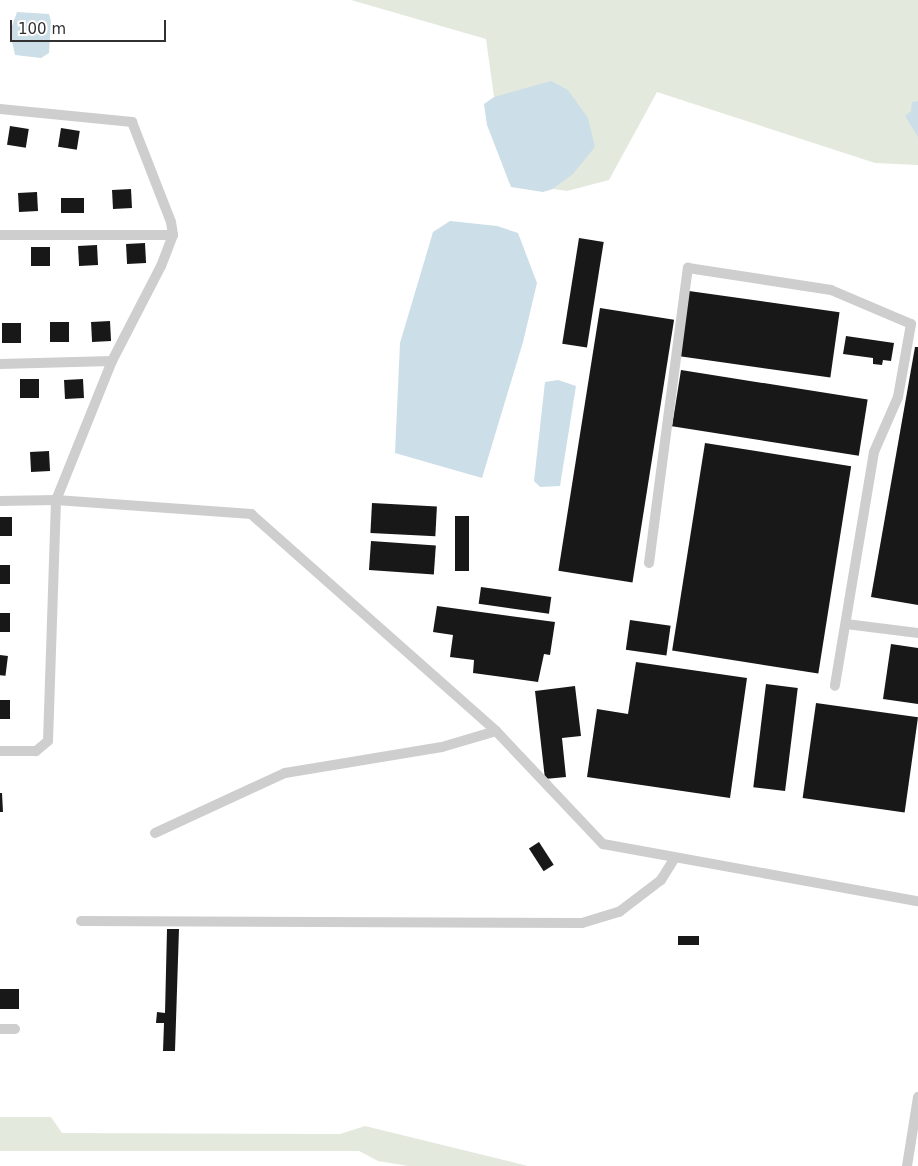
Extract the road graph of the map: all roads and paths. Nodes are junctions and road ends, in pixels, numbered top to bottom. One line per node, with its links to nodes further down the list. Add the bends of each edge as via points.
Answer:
1 (0, 108): 3 (street, via 132,122 171,222)
2 (0, 235): 3 (street)
3 (173, 235): 5 (street, via 161,266)
4 (914, 325): 9 (street, via 831,290 688,268); 10 (street, via 898,397 874,452)
5 (112, 361): 6 (street); 7 (street)
6 (0, 364)
7 (56, 500): 8 (street); 13 (street, via 251,514); 14 (street, via 48,741 36,751)
8 (0, 501)
9 (649, 563)
10 (846, 624): 11 (street); 12 (street)
11 (918, 633)
12 (835, 686)
13 (496, 730): 15 (street, via 442,747 286,772); 16 (street, via 603,844)
14 (0, 751)
15 (155, 833)
16 (675, 858): 17 (street); 18 (street, via 661,880 619,912 582,923)
17 (918, 901)
18 (81, 921)
19 (0, 1029): 20 (street)
20 (15, 1029)
21 (918, 1097): 22 (street)
22 (906, 1166)

